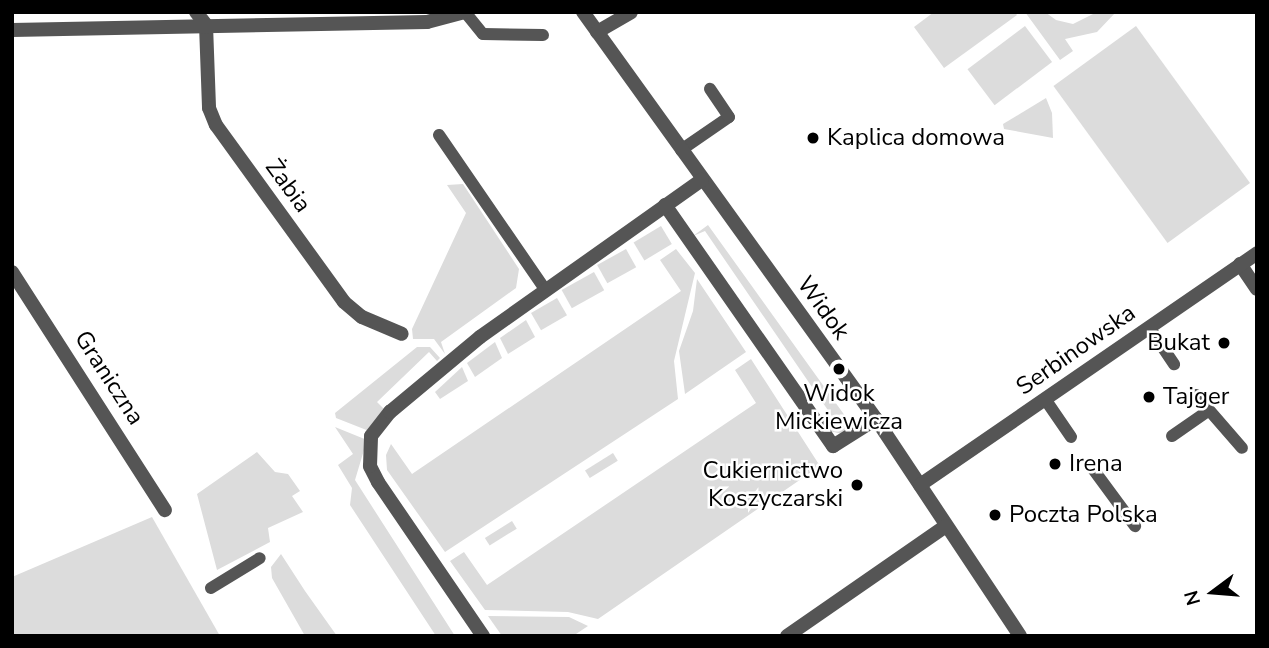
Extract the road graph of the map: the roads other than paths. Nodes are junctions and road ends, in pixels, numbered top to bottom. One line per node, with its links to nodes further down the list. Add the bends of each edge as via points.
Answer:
1 (196, 12): 5 (street)
2 (465, 12): 5 (street, via 427,22); 8 (lane, via 483,34)
3 (583, 12): 7 (street, Widok)
4 (631, 12): 7 (street)
5 (206, 25): 6 (street); 20 (street, Żabia, via 209,108 216,125 344,302 362,317)
6 (12, 30)
7 (597, 32): 11 (street, Widok)
8 (543, 35)
9 (710, 89): 11 (lane, via 729,117)
10 (439, 135): 17 (lane)
11 (681, 150): 12 (street, Widok)
12 (702, 180): 13 (street); 25 (street, Widok)
13 (665, 205): 17 (street); 25 (street, via 833,446)
14 (1257, 253): 15 (street, Serbinowska)
15 (1240, 264): 18 (street); 19 (street, Serbinowska)
16 (12, 272): 31 (street, Graniczna)
17 (545, 289): 36 (street, via 390,412 371,436 368,451 378,482)
18 (1257, 289)
19 (1149, 327): 21 (lane); 23 (street, Serbinowska)
20 (402, 334)
21 (1174, 364)
22 (1196, 395): 24 (lane)
23 (1045, 399): 27 (lane); 30 (street, Serbinowska)
24 (1208, 411): 26 (lane); 28 (lane)
25 (876, 419): 30 (street, Widok)
26 (1172, 436)
27 (1071, 437)
28 (1242, 448)
29 (1093, 469): 33 (lane)
30 (920, 485): 32 (street, Widok)
31 (165, 509)
32 (946, 526): 37 (street); 38 (street, Widok)
33 (1135, 526)
34 (260, 558): 35 (lane)
35 (211, 588)
36 (483, 636)
37 (787, 636)
38 (1020, 636)

